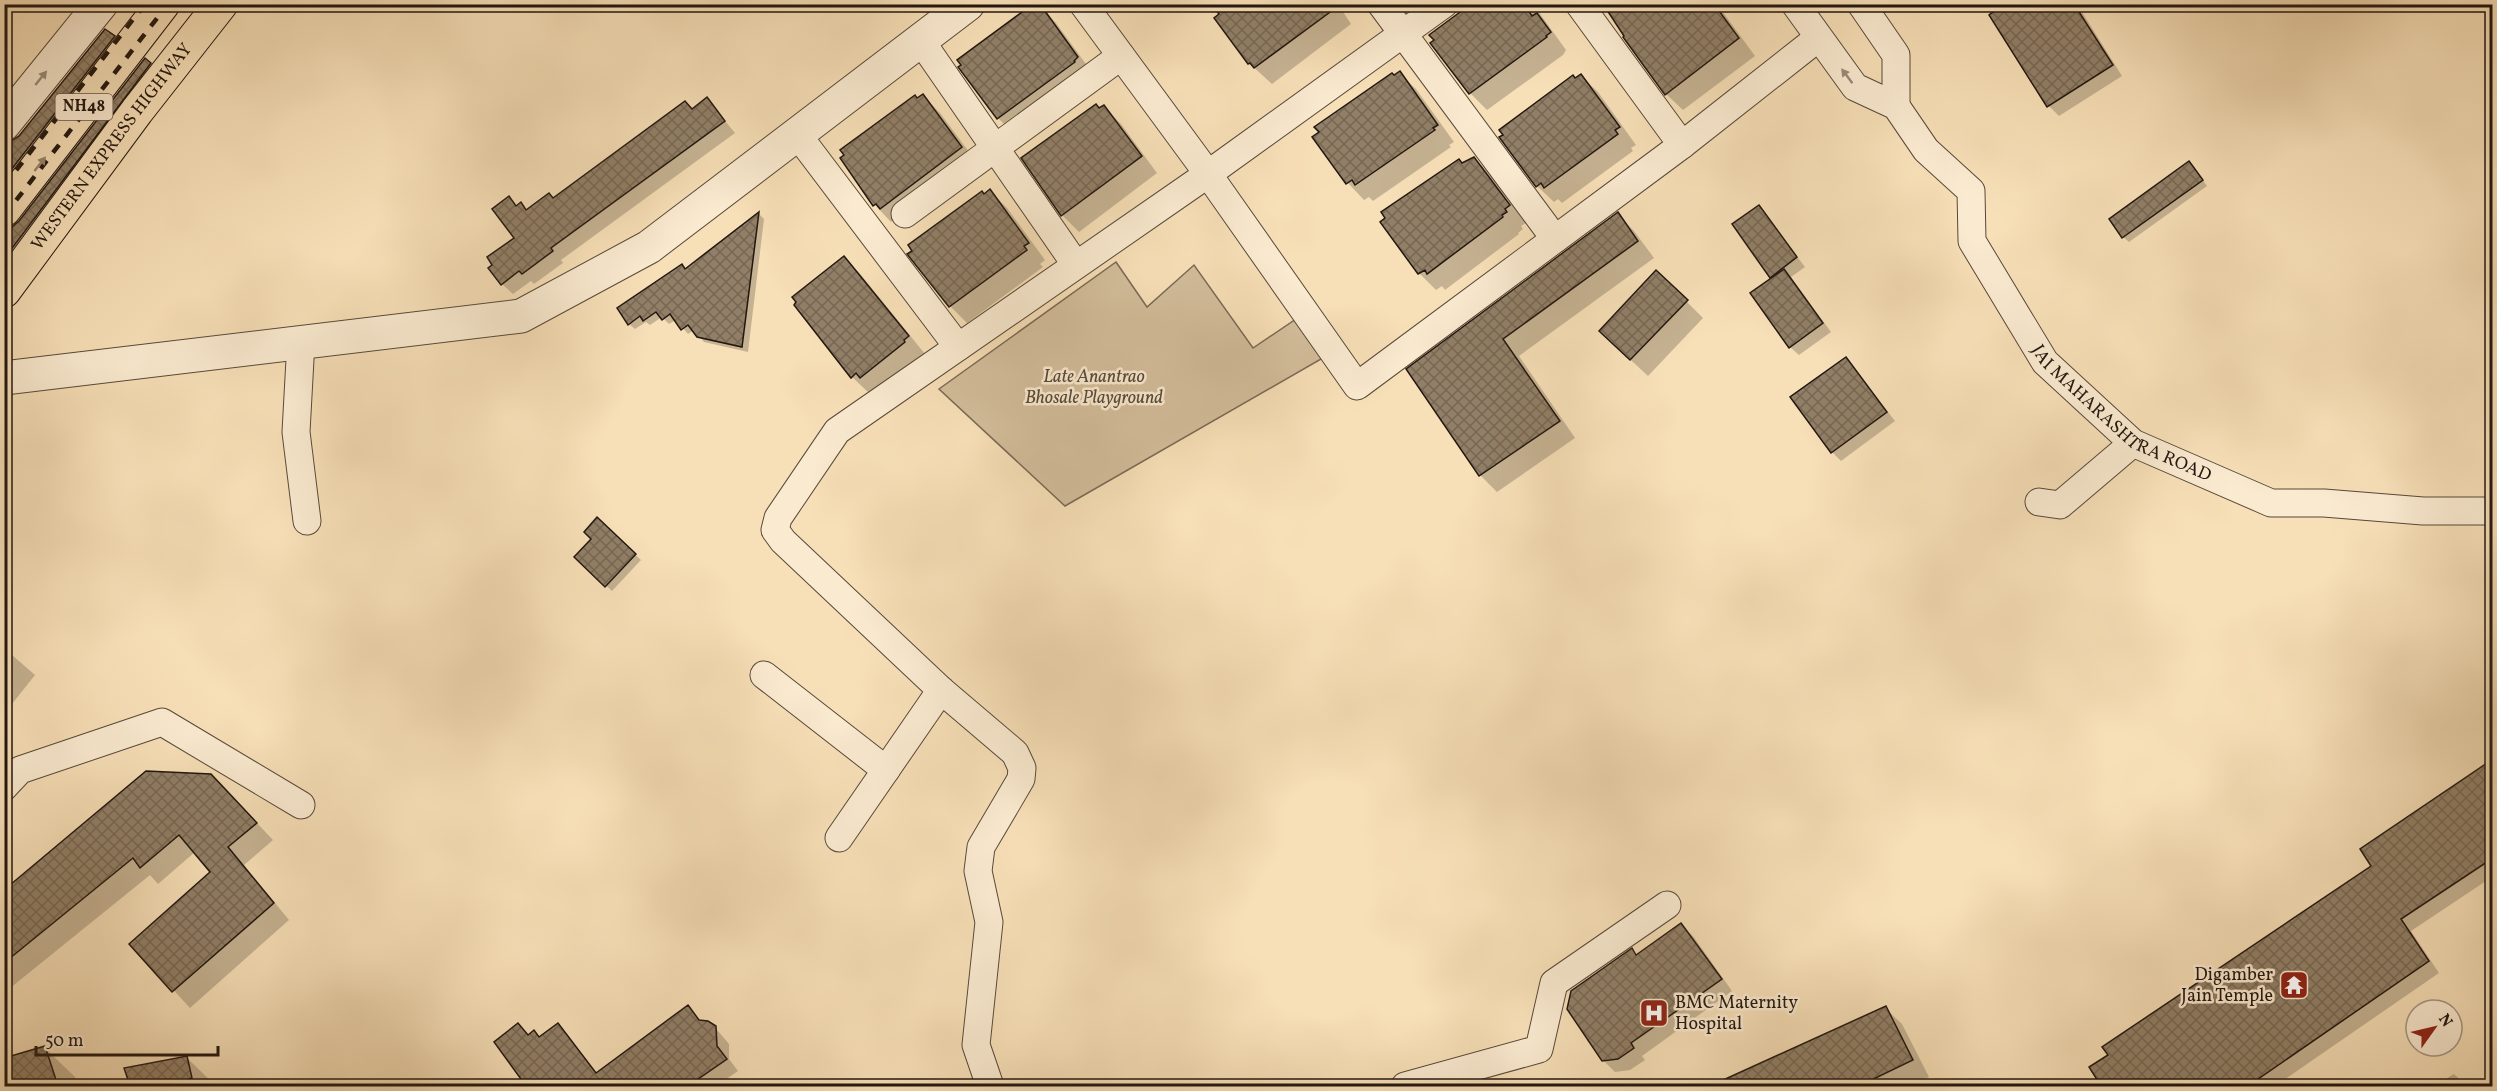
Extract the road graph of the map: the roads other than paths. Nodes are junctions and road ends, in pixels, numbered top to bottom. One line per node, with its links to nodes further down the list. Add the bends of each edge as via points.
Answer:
1 (101, 4): 16 (street, one-way to 1)
2 (164, 4): 21 (highway, NH48, one-way to 2)
3 (221, 4): 25 (highway, WESTERN EXPRESS HIGHWAY / NH48)
4 (968, 4): 13 (street)
5 (1083, 4): 14 (street)
6 (1381, 4): 11 (street)
7 (1444, 4): 11 (street)
8 (1579, 4): 18 (street)
9 (1796, 4): 12 (street)
10 (1861, 4): 15 (street, via 1896,56)
11 (1402, 34): 20 (street); 23 (street)
12 (1818, 38): 15 (street, one-way to 12, via 1855,87); 18 (street)
13 (921, 40): 17 (street); 19 (street)
14 (1121, 56): 19 (street); 20 (street)
15 (1896, 106): 29 (street, JAI MAHARASHTRA ROAD, via 1926,150 1971,191 1972,241 2045,362)
16 (4, 124)
17 (797, 134): 26 (street, via 649,247 521,316); 27 (street)
18 (1682, 145): 23 (street)
19 (995, 149): 22 (street); 24 (street)
20 (1208, 174): 23 (street, via 1357,386); 24 (street)
21 (4, 210)
22 (905, 214)
23 (1555, 239)
24 (1076, 266): 27 (street)
25 (4, 291)
26 (301, 341): 28 (street); 32 (street, via 296,432)
27 (958, 347): 34 (street, via 837,431 778,518 775,530)
28 (4, 378)
29 (2133, 443): 30 (street, via 2060,505); 31 (street, JAI MAHARASHTRA ROAD, via 2271,503)
30 (2039, 502)
31 (2493, 511)
32 (307, 521)
33 (764, 675): 35 (street)
34 (941, 690): 35 (street); 40 (street, via 1015,753 1022,768 1021,779 981,847 978,871 989,922 976,1045)
35 (886, 770): 38 (street)
36 (4, 787): 37 (street, via 20,770 162,722)
37 (301, 805)
38 (839, 838)
39 (1666, 905): 41 (street, via 1554,983 1539,1049)
40 (990, 1086)
41 (1406, 1086)

